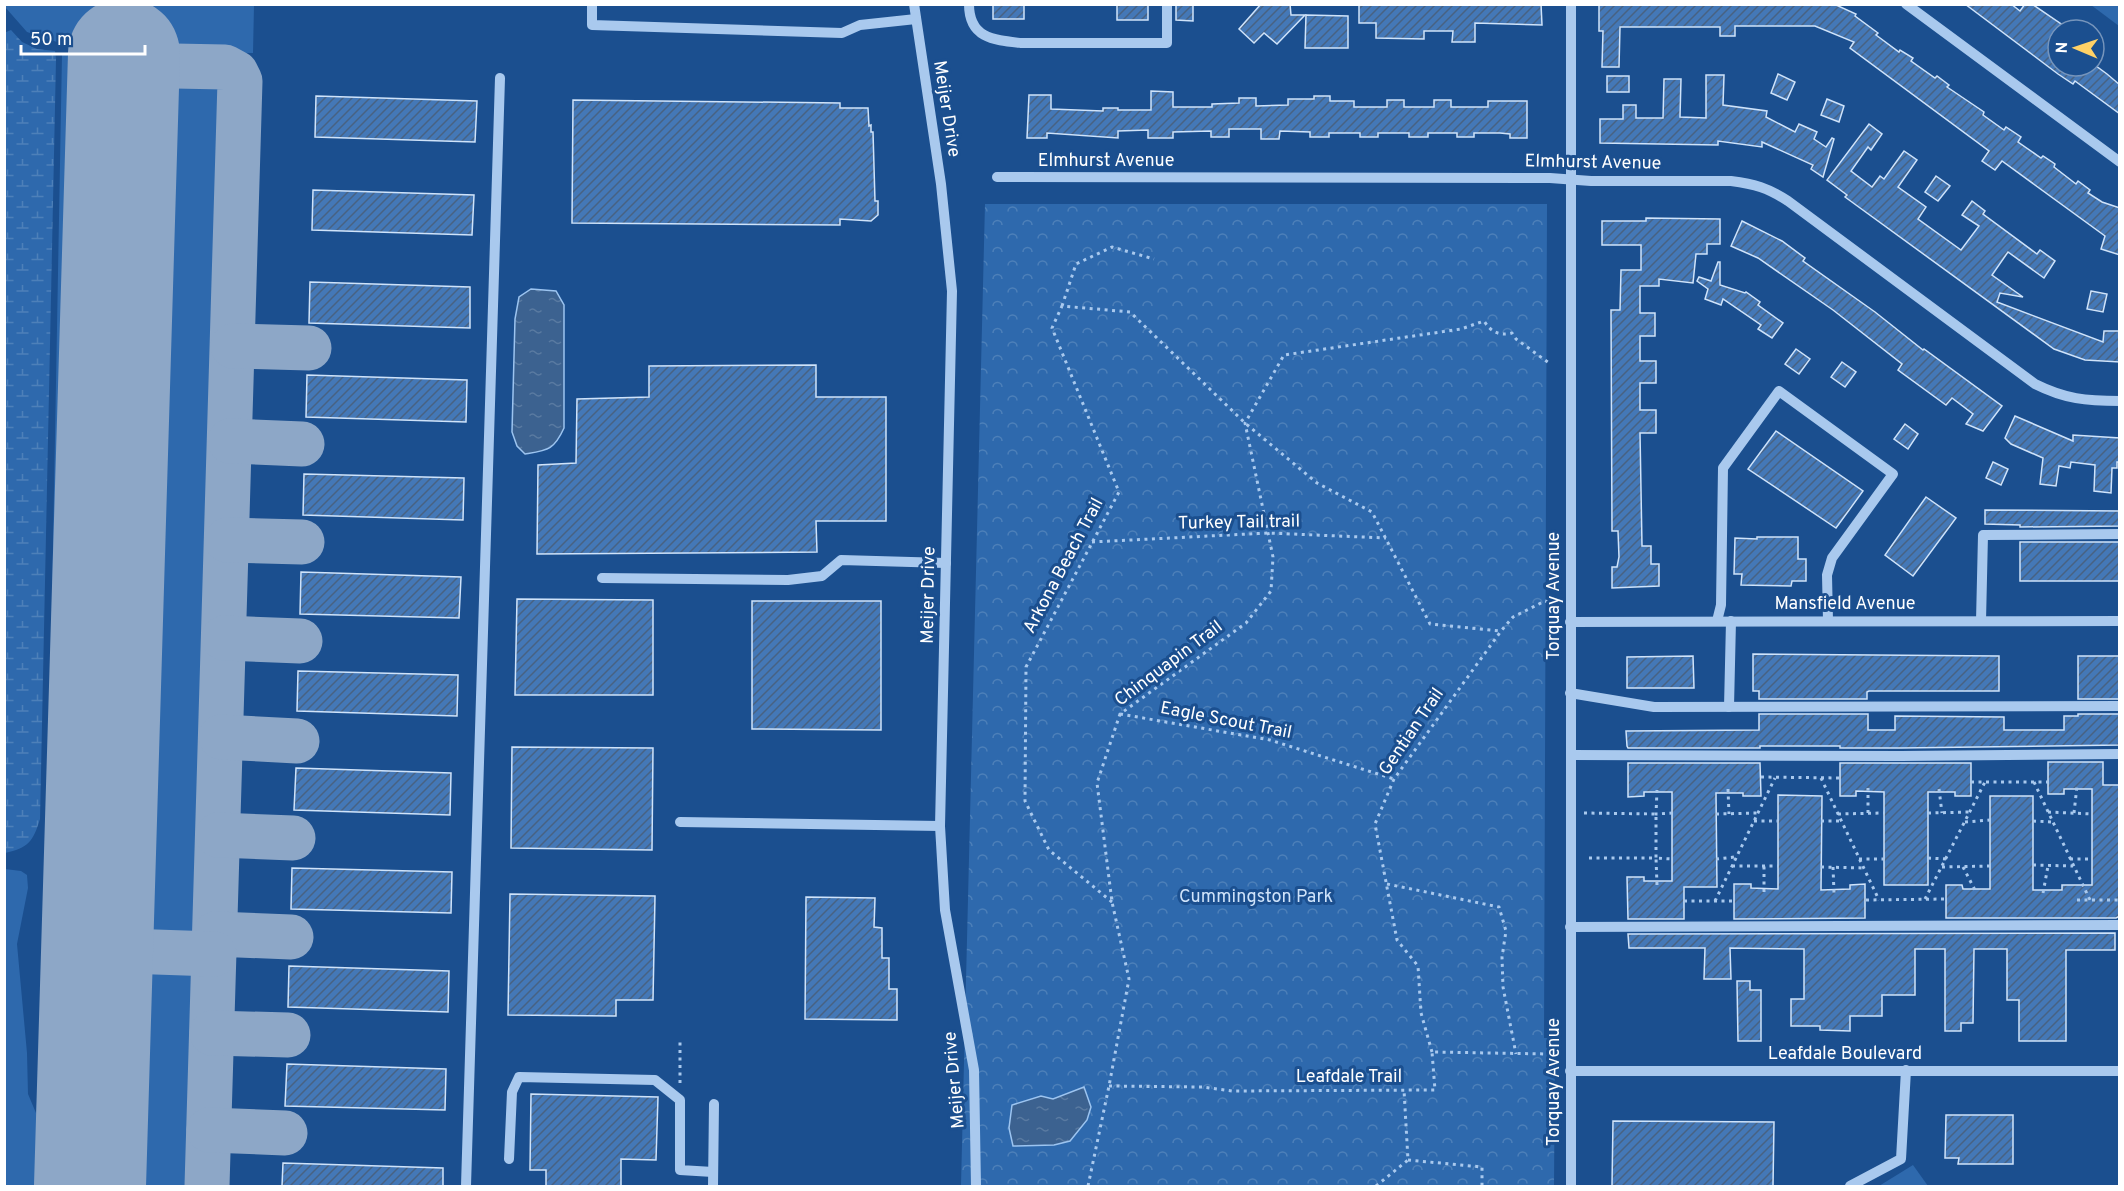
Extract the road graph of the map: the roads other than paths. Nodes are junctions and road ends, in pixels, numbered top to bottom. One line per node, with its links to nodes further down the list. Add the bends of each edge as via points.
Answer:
1 (592, 4): 7 (street, via 592,25 842,33 860,25)
2 (914, 4): 7 (street, Meijer Drive)
3 (969, 4): 4 (street, via 973,26 1002,41 1021,43 1167,43)
4 (1167, 4)
5 (1571, 4): 11 (street, Torquay Avenue)
6 (1906, 4): 9 (street)
7 (916, 20): 14 (street, Meijer Drive, via 941,184 952,291)
8 (500, 78): 37 (street)
9 (2120, 162)
10 (997, 177): 11 (street, Elmhurst Avenue)
11 (1570, 180): 12 (street, Elmhurst Avenue, via 1731,181 1769,189 2035,384 2079,400); 16 (street, Torquay Avenue)
12 (2120, 401)
13 (2120, 534): 20 (street, via 1983,536)
14 (946, 563): 15 (street, via 841,560 822,576 789,580); 28 (street, Meijer Drive)
15 (602, 578)
16 (1570, 621): 17 (street, Mansfield Avenue); 22 (street, Torquay Avenue)
17 (1717, 621): 18 (street, Mansfield Avenue); 19 (street, via 1721,605 1723,468 1779,391 1893,474 1832,558 1827,575)
18 (1731, 621): 19 (street, Mansfield Avenue); 23 (street)
19 (1828, 621): 20 (street, Mansfield Avenue)
20 (1981, 621): 21 (street, Mansfield Avenue)
21 (2120, 621)
22 (1570, 693): 23 (street, via 1654,706); 26 (street, Torquay Avenue)
23 (1729, 706): 24 (street)
24 (2120, 706)
25 (2120, 754): 26 (street)
26 (1571, 755): 30 (street, Torquay Avenue)
27 (680, 822): 28 (street)
28 (940, 826): 39 (street, Meijer Drive, via 945,910 974,1070)
29 (2120, 925): 30 (street)
30 (1570, 927): 32 (street, Torquay Avenue)
31 (1906, 1070): 32 (street, Leafdale Boulevard); 33 (street, Leafdale Boulevard); 41 (street, via 1902,1159)
32 (1569, 1071): 40 (street, Torquay Avenue)
33 (2120, 1071)
34 (714, 1104): 36 (street)
35 (509, 1159): 36 (street, via 512,1092 519,1077 655,1080 680,1100 680,1170)
36 (713, 1172): 38 (street)
37 (466, 1186)
38 (713, 1186)
39 (976, 1186)
40 (1571, 1186)
41 (1850, 1186)

